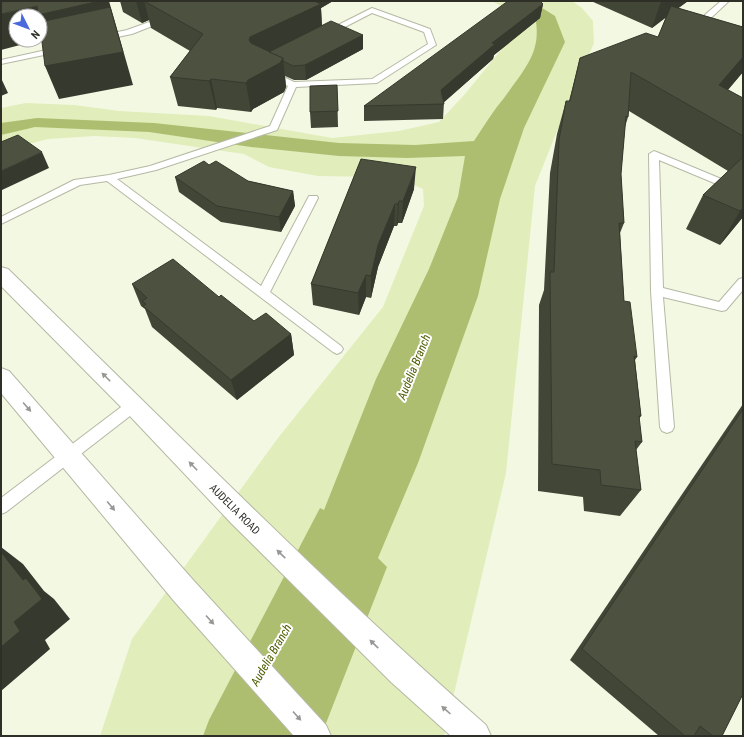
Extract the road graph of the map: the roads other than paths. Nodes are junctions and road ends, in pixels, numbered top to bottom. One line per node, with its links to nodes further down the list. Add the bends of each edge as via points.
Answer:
1 (725, 1): 3 (lane, via 690,32)
2 (173, 17): 4 (lane)
3 (698, 35)
4 (92, 41)
5 (69, 46): 6 (lane)
6 (1, 62)
7 (293, 85): 7 (lane, via 374,81 432,45 427,31 372,10 259,68); 8 (lane, via 274,128 153,168)
8 (109, 178): 11 (lane, via 78,182); 15 (lane)
9 (743, 192): 14 (lane, via 654,154)
10 (313, 198): 15 (lane)
11 (1, 221)
12 (1, 274): 18 (main road, AUDELIA ROAD, one-way to 12)
13 (743, 282): 14 (lane, via 722,307)
14 (657, 291): 19 (lane)
15 (264, 294): 16 (lane)
16 (336, 349)
17 (1, 377): 20 (main road, one-way to 20)
18 (134, 405): 20 (lane); 23 (main road, AUDELIA ROAD, one-way to 18, via 402,671 240,514)
19 (667, 427)
20 (69, 456): 21 (lane); 22 (main road, one-way to 22, via 184,591)
21 (1, 507)
22 (315, 736)
23 (475, 736)

